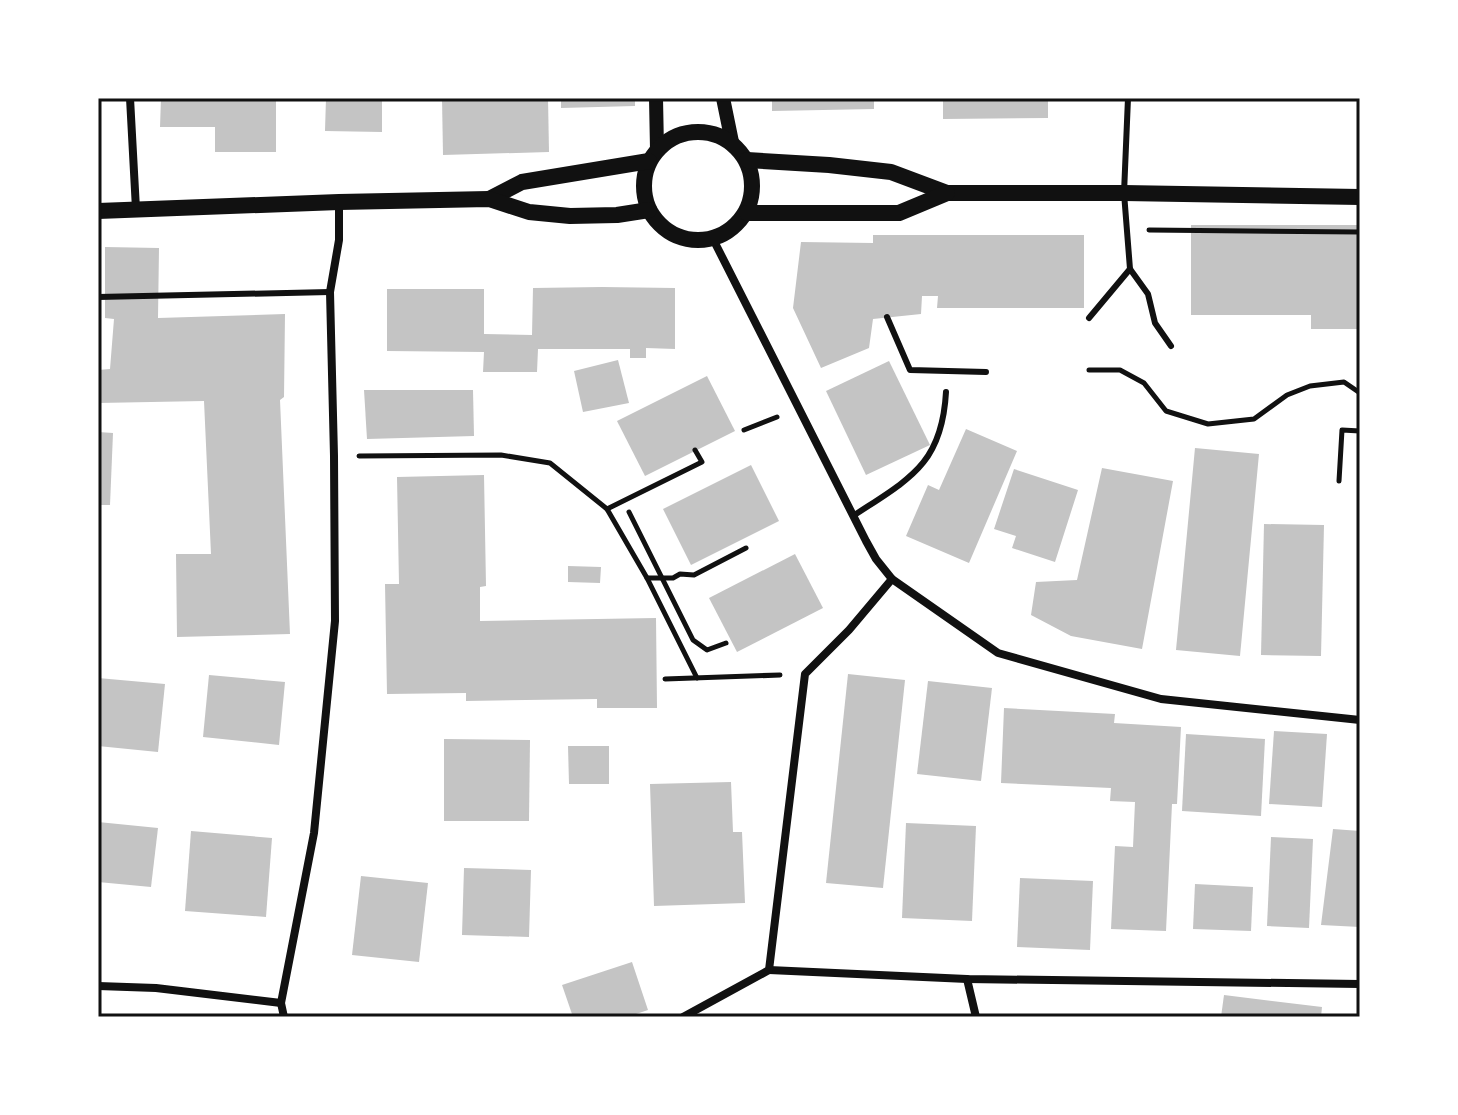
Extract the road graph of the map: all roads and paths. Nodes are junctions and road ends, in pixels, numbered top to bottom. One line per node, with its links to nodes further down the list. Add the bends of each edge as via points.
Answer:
1 (130, 98): 13 (street)
2 (656, 98): 6 (street)
3 (723, 98): 5 (street)
4 (1128, 98): 9 (lane)
5 (732, 142): 6 (main road, via 692,131 674,137); 7 (main road)
6 (653, 155): 11 (main road, via 522,182); 14 (main road, via 644,178)
7 (747, 160): 8 (main road, via 891,172); 16 (main road, via 753,187)
8 (947, 193): 9 (main road); 16 (main road, via 899,213)
9 (1124, 193): 10 (main road); 17 (lane)
10 (1360, 197)
11 (489, 199): 12 (main road); 14 (main road, via 529,212 570,216)
12 (339, 202): 13 (main road); 21 (street)
13 (136, 210): 15 (main road)
14 (649, 210): 19 (main road, via 662,228 687,240)
15 (98, 211)
16 (747, 213): 19 (main road, via 732,230)
17 (1127, 229): 18 (path); 20 (lane)
18 (1360, 232)
19 (713, 239): 30 (street)
20 (1130, 269): 24 (lane); 25 (lane, via 1148,294 1155,323)
21 (330, 292): 22 (lane); 34 (street)
22 (98, 297)
23 (887, 317): 27 (lane, via 910,370)
24 (1089, 318)
25 (1171, 346)
26 (1089, 370): 29 (path, via 1120,370 1144,383 1166,411 1208,424 1254,419 1310,386 1344,382)
27 (986, 372)
28 (946, 392): 38 (lane, via 938,440 921,467)
29 (1360, 393)
30 (798, 409): 31 (path); 38 (street)
31 (744, 430)
32 (1360, 431): 35 (path, via 1342,430)
33 (695, 450): 36 (path, via 702,462)
34 (334, 456): 36 (path, via 501,455 550,463); 51 (street, via 334,637 314,833)
35 (1339, 481)
36 (607, 509): 40 (path)
37 (629, 512): 42 (path, via 693,640 707,650)
38 (853, 516): 41 (street)
39 (746, 548): 40 (path, via 694,575)
40 (650, 578): 44 (path)
41 (892, 579): 43 (street); 46 (street, via 998,653 1161,699)
42 (726, 643)
43 (805, 674): 44 (path); 47 (street)
44 (697, 678): 45 (path)
45 (665, 679)
46 (1360, 720)
47 (769, 970): 48 (street); 53 (street)
48 (967, 979): 49 (street); 54 (street)
49 (1360, 984)
50 (98, 986): 51 (street)
51 (281, 1003): 52 (street)
52 (284, 1017)
53 (683, 1017)
54 (976, 1017)

